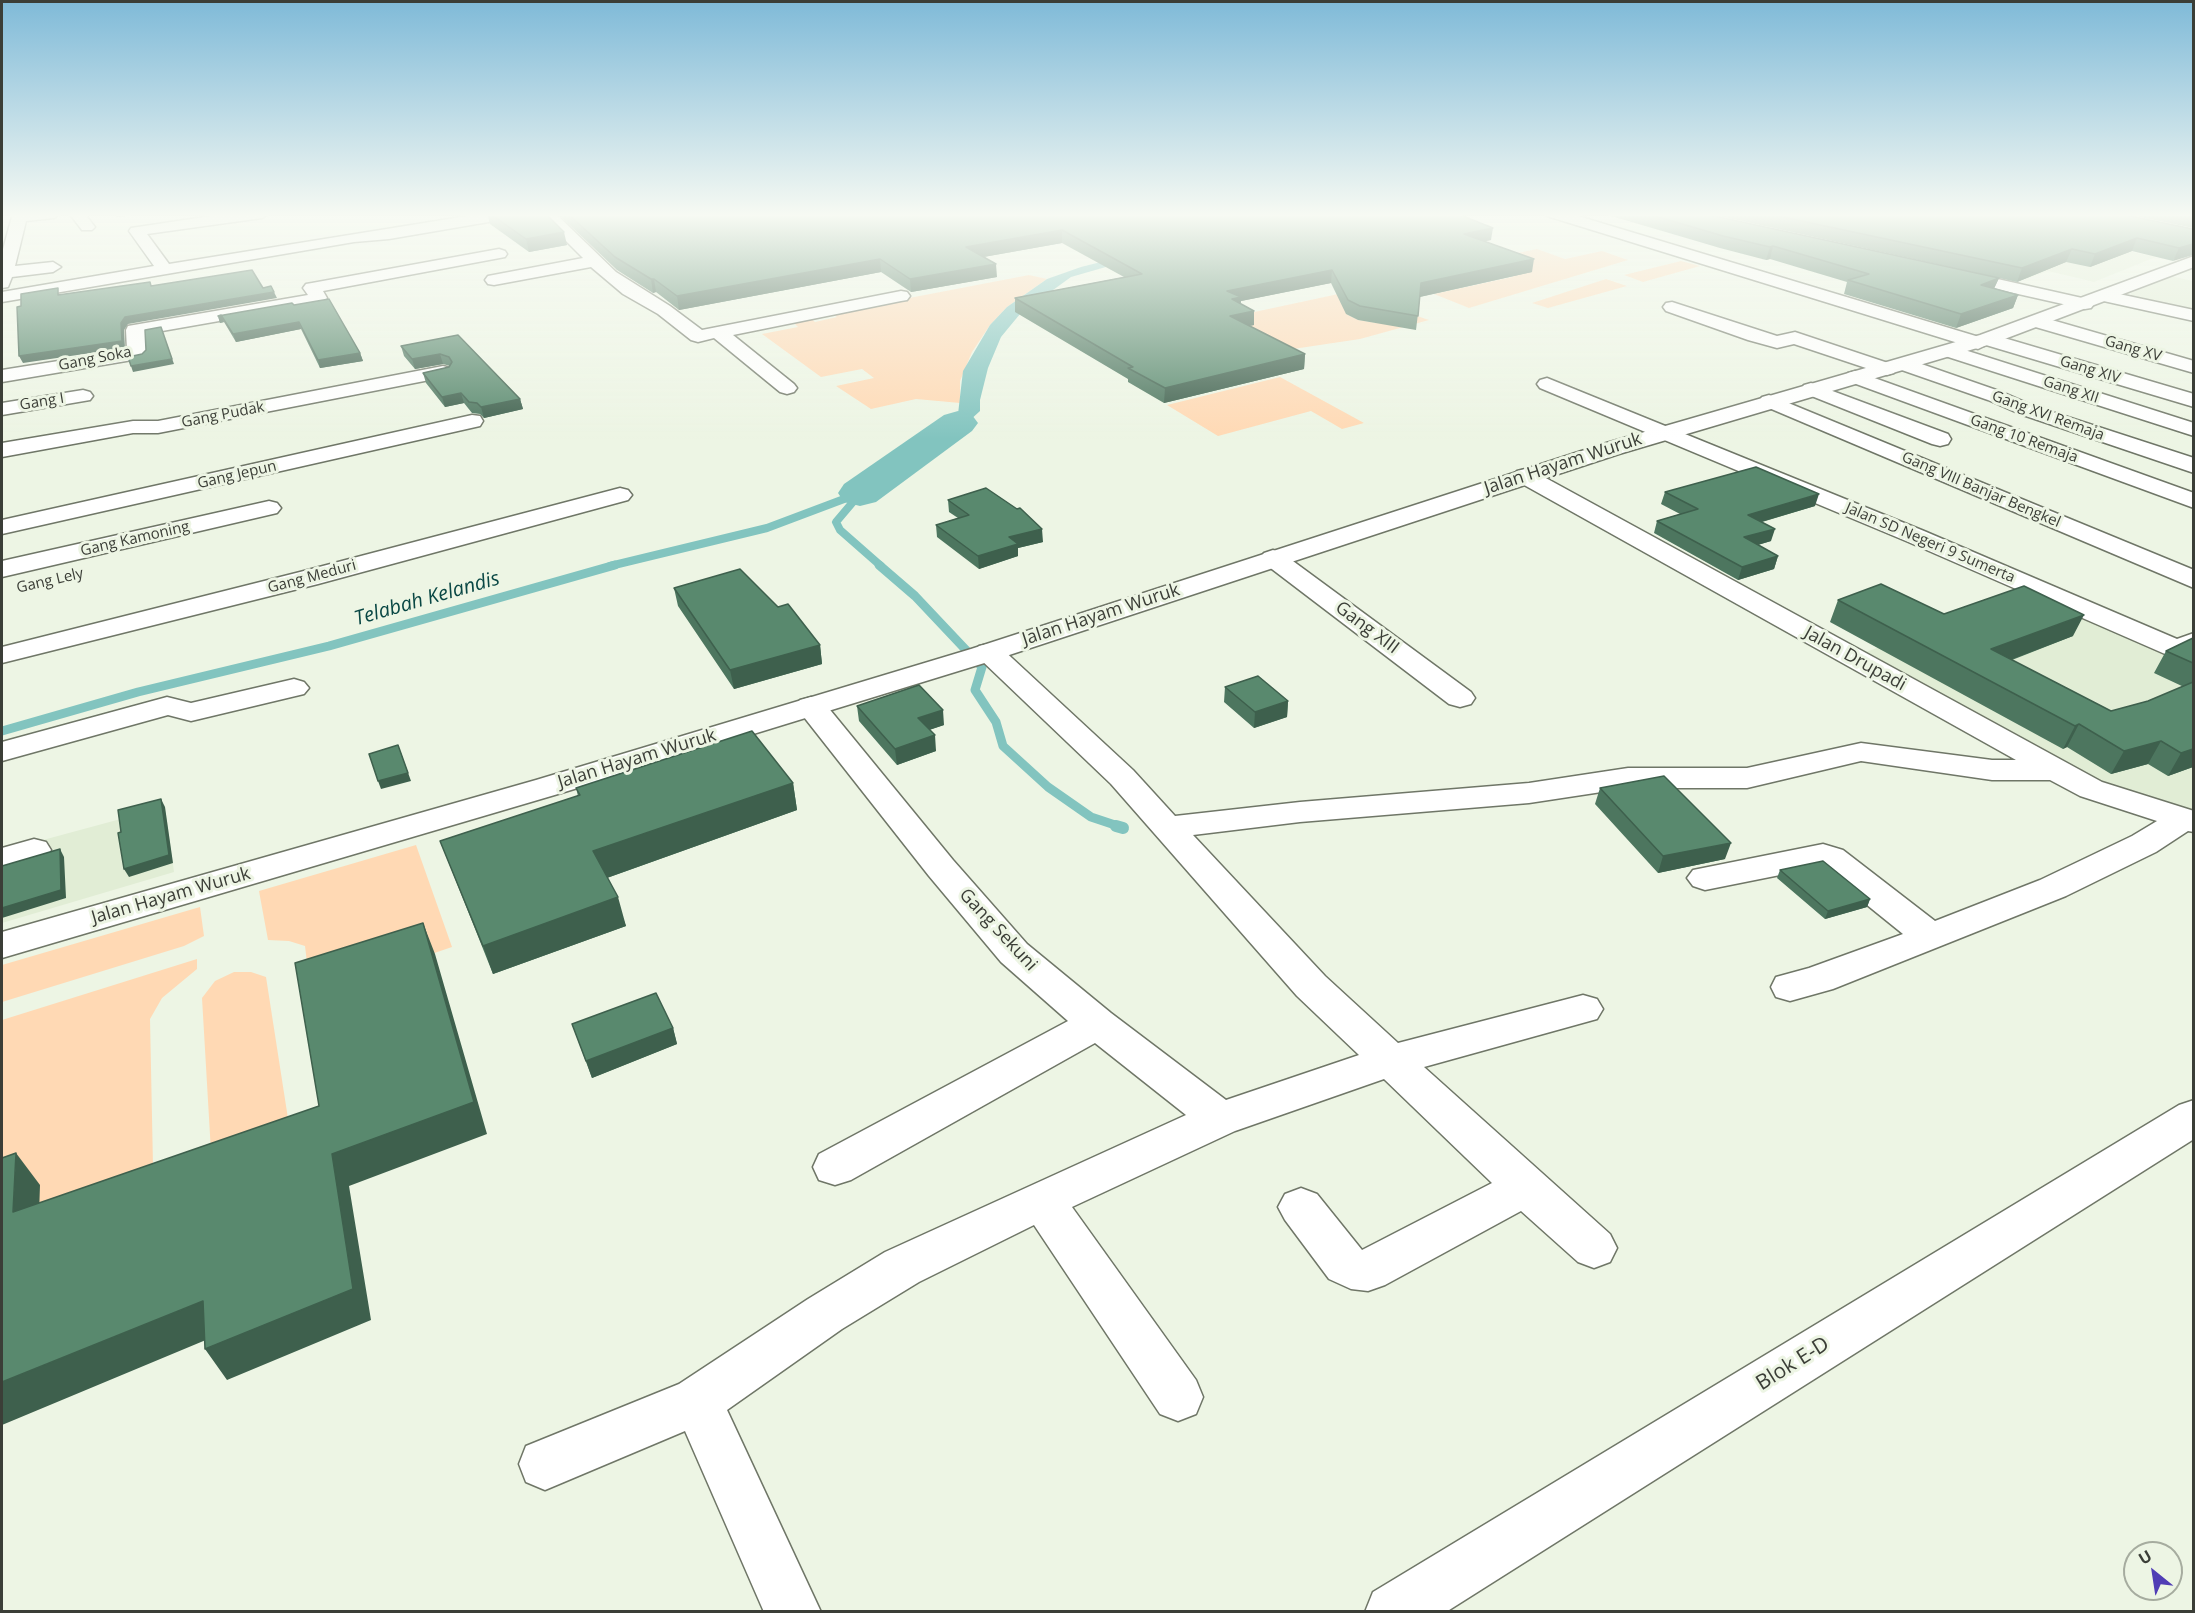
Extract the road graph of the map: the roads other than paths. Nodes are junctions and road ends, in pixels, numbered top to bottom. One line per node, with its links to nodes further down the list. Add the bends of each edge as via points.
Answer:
1 (55, 288): 9 (street)
2 (312, 288): 21 (street, Gang Soka, via 316,299 135,330 137,354)
3 (626, 288): 14 (street, via 698,336)
4 (1799, 288): 15 (street, Gang XIV)
5 (2015, 288): 10 (street)
6 (2124, 288): 8 (street, Jalan Hayam Wuruk)
7 (901, 296): 14 (street)
8 (2105, 296): 10 (street, Jalan Hayam Wuruk); 12 (street)
9 (2, 297)
10 (2085, 304): 13 (street, Jalan Hayam Wuruk)
11 (1672, 307): 18 (street, Gang XVI Remaja, via 1777,342 1800,339)
12 (2193, 315)
13 (2047, 318): 15 (street, Jalan Hayam Wuruk); 17 (street); 19 (street, Gang XV)
14 (719, 333): 24 (street)
15 (1983, 341): 16 (street, Jalan Hayam Wuruk); 28 (street, Gang XIV)
16 (1949, 351): 18 (street, Jalan Hayam Wuruk); 32 (street, Gang XII)
17 (2193, 353)
18 (1895, 367): 22 (street, Jalan Hayam Wuruk); 37 (street, Gang XVI Remaja, via 1995,396)
19 (2193, 367)
20 (443, 372): 36 (street, Gang Pudak, via 158,427 133,427)
21 (2, 376)
22 (1856, 377): 25 (street, Jalan Hayam Wuruk); 40 (street, Gang 10 Remaja)
23 (1547, 384): 33 (street, Jalan SD Negeri 9 Sumerta)
24 (788, 388)
25 (1811, 389): 27 (street, Jalan Hayam Wuruk); 35 (street)
26 (83, 396): 29 (street, Gang I)
27 (1769, 400): 33 (street, Jalan Hayam Wuruk); 46 (street, Gang VIII Banjar Bengkel)
28 (2193, 400)
29 (2, 409)
30 (73, 420): 34 (street)
31 (472, 421): 42 (street, Gang Jepun)
32 (2193, 430)
33 (1665, 432): 38 (street, Jalan Hayam Wuruk); 48 (street, Jalan SD Negeri 9 Sumerta, via 2175,648)
34 (2, 433)
35 (1940, 439)
36 (2, 450)
37 (2193, 466)
38 (1525, 476): 43 (street, Jalan Hayam Wuruk); 55 (street, Jalan Drupadi)
39 (620, 495): 50 (street, Gang Meduri)
40 (2193, 501)
41 (269, 508): 44 (street, Gang Kamoning)
42 (2, 527)
43 (1274, 558): 49 (street, Jalan Hayam Wuruk); 52 (street, Gang XIII)
44 (2, 569)
45 (99, 570): 47 (street, Gang Lely)
46 (2193, 579)
47 (2, 592)
48 (2193, 641)
49 (985, 653): 53 (street, Jalan Hayam Wuruk); 57 (street, via 1122,777)
50 (2, 655)
51 (294, 688): 54 (street, via 191,712 167,706)
52 (1460, 698)
53 (811, 706): 62 (street, Jalan Hayam Wuruk); 65 (street, Gang Sekuni, via 940,868 1014,953)
54 (2, 752)
55 (2070, 778): 56 (street, Jalan Drupadi); 57 (street, via 1861,752 1747,778 1639,777 1529,793 1281,814)
56 (2189, 820): 61 (street, via 2054,888)
57 (1174, 830): 66 (street, via 1311,986)
58 (34, 850): 59 (street)
59 (2, 859)
60 (1705, 879): 61 (street, via 1823,855)
61 (1931, 937): 63 (street)
62 (2, 945)
63 (1790, 987)
64 (1582, 1009): 66 (street)
65 (1097, 1023): 68 (street, Gang Sekuni); 69 (street)
66 (1392, 1060): 68 (street); 70 (street)
67 (2193, 1117): 78 (street, Blok E-D)
68 (1220, 1119): 71 (street)
69 (835, 1167)
70 (1525, 1187): 72 (street, via 1362,1271 1346,1265); 73 (street)
71 (1042, 1200): 74 (street); 75 (street, via 902,1267)
72 (1301, 1208)
73 (1594, 1248)
74 (1178, 1397)
75 (697, 1401): 76 (street); 77 (street)
76 (545, 1464)
77 (793, 1611)
78 (1393, 1611)

